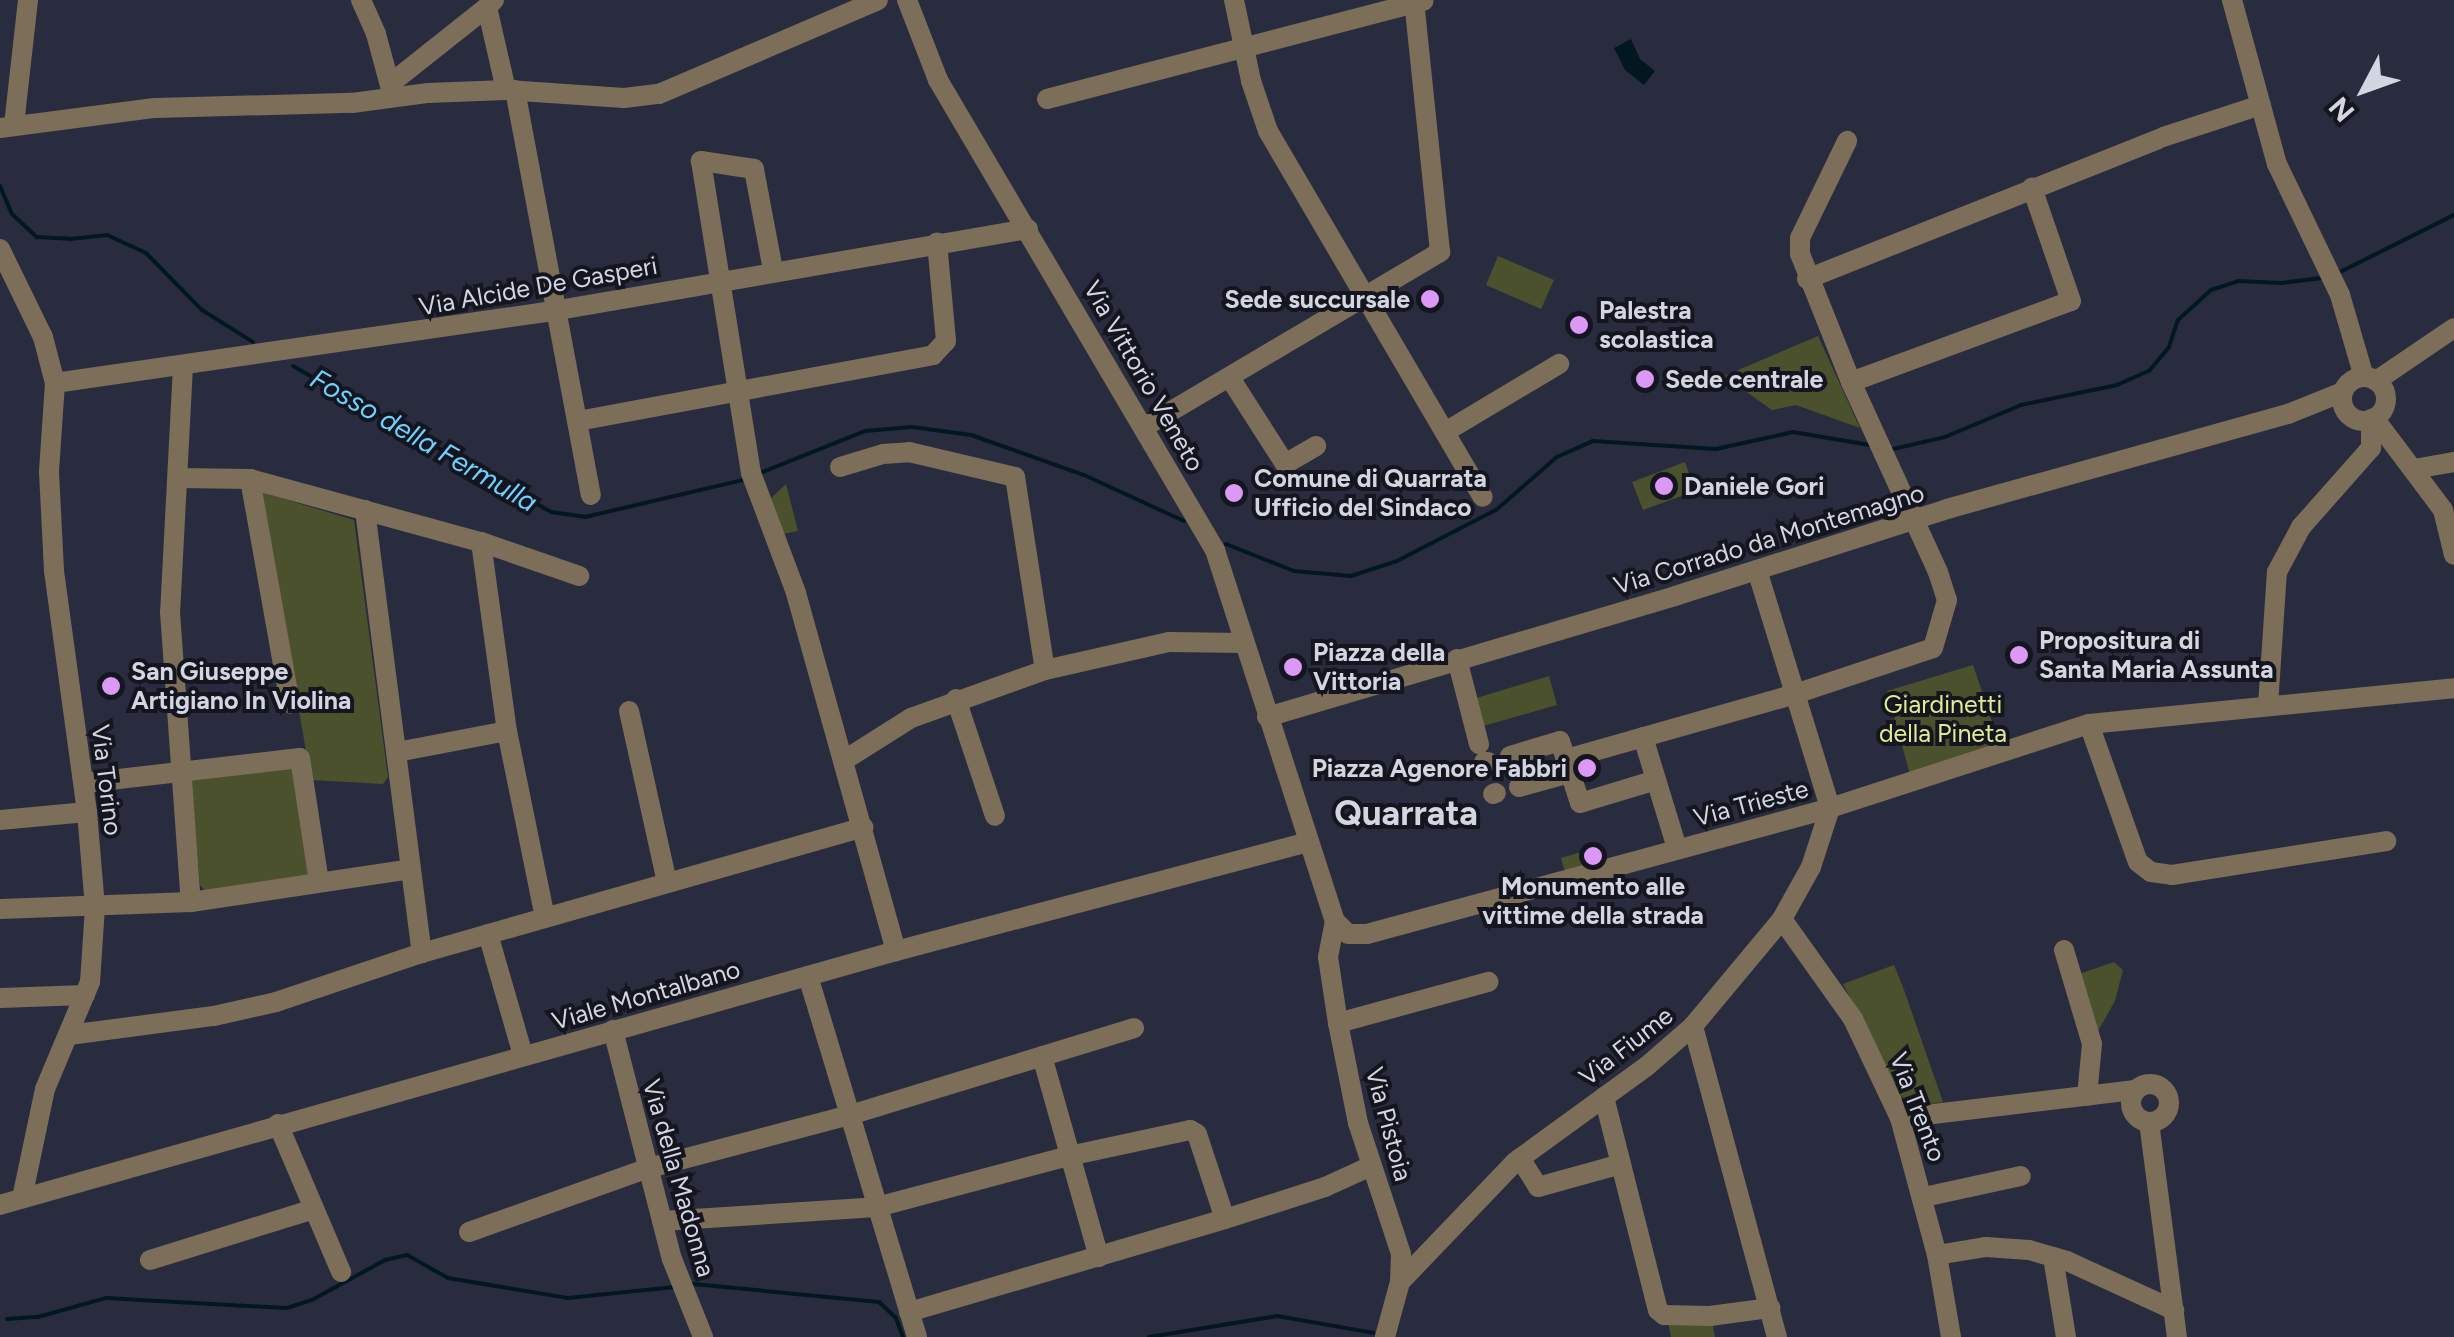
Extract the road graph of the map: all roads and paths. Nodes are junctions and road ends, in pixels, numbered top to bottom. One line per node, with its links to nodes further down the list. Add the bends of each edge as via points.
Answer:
1 (28, 0): 14 (street)
2 (361, 0): 10 (street)
3 (878, 0): 11 (street, via 659,94)
4 (907, 0): 17 (street, Via Vittorio Veneto, via 938,80)
5 (1234, 0): 9 (street)
6 (2232, 0): 13 (street)
7 (1419, 1): 9 (street); 23 (street, via 1440,252)
8 (491, 3): 10 (street); 11 (street)
9 (1243, 45): 12 (street); 23 (street, via 1268,131)
10 (392, 90): 11 (street); 14 (street, via 317,104 155,108)
11 (510, 90): 24 (street)
12 (1048, 99)
13 (2261, 106): 16 (street); 32 (street, via 2282,175 2340,294)
14 (7, 126)
15 (1847, 141): 22 (street, via 1800,238)
16 (2032, 188): 22 (street); 29 (street, via 2071,301)
17 (1028, 229): 18 (street, Via Alcide De Gasperi); 34 (street, Via Vittorio Veneto)
18 (937, 242): 20 (street, Via Alcide De Gasperi); 31 (street, via 942,349)
19 (0, 249): 30 (street, Via Torino, via 43,337)
20 (773, 270): 21 (street, Via Alcide De Gasperi); 21 (street, via 754,169 701,162)
21 (718, 279): 24 (street, Via Alcide De Gasperi); 31 (street)
22 (1807, 279): 29 (street)
23 (1366, 296): 28 (street); 35 (street)
24 (553, 311): 27 (street, Via Alcide De Gasperi); 33 (street)
25 (2454, 328): 32 (street)
26 (1559, 364): 35 (street)
27 (183, 366): 30 (street, Via Alcide De Gasperi); 40 (street)
28 (1230, 378): 34 (street); 36 (street, via 1285,464)
29 (1851, 382): 45 (street)
30 (55, 383): 70 (street, Via Torino, via 49,472 54,571)
31 (736, 388): 33 (street); 66 (street, via 754,486 778,543)
32 (2363, 400): 39 (street); 45 (street, Via Corrado da Montemagno, via 2288,414); 57 (street, via 2351,466 2294,538 2277,572)
33 (578, 421): 42 (street)
34 (1146, 426): 50 (street, Via Vittorio Veneto, via 1215,550)
35 (1445, 432): 43 (street)
36 (1316, 446)
37 (2454, 462): 39 (street)
38 (840, 468): 52 (street, via 909,452 1015,476)
39 (2414, 469): 47 (street, via 2443,510)
40 (179, 478): 41 (street); 68 (street, via 170,612)
41 (250, 479): 44 (street); 56 (street)
42 (592, 495)
43 (1483, 497)
44 (364, 510): 46 (street); 63 (street)
45 (1917, 521): 48 (street, Via Corrado da Montemagno); 54 (street, via 1947,600 1933,648)
46 (481, 542): 49 (street); 61 (street)
47 (2454, 555)
48 (1757, 570): 51 (street, Via Corrado da Montemagno); 54 (street)
49 (579, 576)
50 (1244, 643): 52 (street, via 1169,642); 59 (street, Via Vittorio Veneto)
51 (1457, 659): 59 (street, Via Corrado da Montemagno); 64 (street)
52 (1046, 670): 55 (street)
53 (2454, 688): 57 (street, Via Trieste)
54 (1795, 694): 62 (street); 72 (street)
55 (956, 699): 66 (street); 74 (street)
56 (290, 703)
57 (2268, 706): 60 (street, Via Trieste)
58 (629, 711): 82 (street)
59 (1268, 717): 78 (street, Via Vittorio Veneto)
60 (2089, 724): 72 (street, Via Trieste); 77 (street, via 2138,862 2150,872 2172,875)
61 (507, 731): 63 (street); 86 (street)
62 (1643, 737): 67 (street); 69 (street)
63 (397, 752): 80 (street)
64 (1484, 756)
65 (1510, 756): 67 (street, via 1560,741)
66 (842, 760): 76 (street)
67 (1568, 766): 69 (street, via 1580,803); 71 (street)
68 (180, 770): 70 (street); 81 (street, via 300,758); 83 (street)
69 (1656, 780): 79 (street)
70 (84, 783): 73 (street, Via Torino)
71 (1518, 787)
72 (1830, 808): 79 (street, Via Trieste); 87 (street, Via Fiume, via 1811,867)
73 (87, 812): 75 (street); 84 (street, Via Torino)
74 (995, 816)
75 (0, 820)
76 (863, 827): 82 (street); 91 (street)
77 (2386, 841)
78 (1308, 842): 88 (street); 91 (street, Viale Montalbano)
79 (1677, 848): 88 (street, Via Trieste, via 1367,934 1348,934)
80 (411, 869): 81 (street); 92 (street)
81 (319, 882): 83 (street)
82 (668, 882): 86 (street)
83 (190, 902): 84 (street)
84 (95, 907): 85 (street); 95 (street, Via Torino)
85 (0, 909)
86 (545, 917): 89 (street)
87 (1782, 920): 98 (street, Via Fiume); 108 (street, Via Trento, via 1853,1019)
88 (1335, 921): 97 (street, Via Pistoia, via 1328,957)
89 (488, 934): 92 (street); 102 (street)
90 (2064, 950): 105 (street, via 2092,1044)
91 (896, 951): 93 (street, Viale Montalbano)
92 (422, 953): 101 (street, via 252,1008)
93 (808, 976): 100 (street, Viale Montalbano); 107 (street)
94 (1488, 982): 97 (street)
95 (86, 995): 96 (street); 101 (street, Via Torino)
96 (0, 998)
97 (1338, 1023): 114 (street, Via Pistoia)
98 (1693, 1026): 106 (street, Via Fiume); 131 (street)
99 (1134, 1028): 103 (street)
100 (613, 1030): 102 (street, Viale Montalbano); 115 (street, Via della Madonna)
101 (69, 1035): 118 (street, Via Torino, via 45,1089)
102 (522, 1056): 110 (street, Viale Montalbano)
103 (1042, 1056): 107 (street); 111 (street)
104 (2135, 1090): 105 (street); 109 (street, via 2133,1112); 109 (street, via 2153,1084 2167,1094 2165,1115)
105 (2088, 1096): 108 (street)
106 (1604, 1098): 112 (street, Via Fiume); 113 (street)
107 (850, 1115): 115 (street); 120 (street)
108 (1900, 1118): 117 (street, Via Trento)
109 (2149, 1122): 132 (street)
110 (278, 1124): 118 (street, Viale Montalbano); 121 (street)
111 (1069, 1156): 120 (street); 122 (street, via 1190,1130); 126 (street)
112 (1520, 1158): 113 (street, via 1538,1187); 130 (street, Via Fiume)
113 (1621, 1164): 131 (street, via 1661,1313 1710,1316)
114 (1371, 1166): 122 (street); 130 (street, Via Pistoia, via 1400,1254)
115 (649, 1168): 123 (street, Via della Madonna); 124 (street)
116 (2021, 1176): 117 (street)
117 (1924, 1197): 125 (street, Via Trento)
118 (22, 1198): 119 (street, Viale Montalbano)
119 (0, 1204)
120 (877, 1207): 123 (street); 133 (street)
121 (314, 1209): 128 (street); 129 (street)
122 (1226, 1219): 126 (street)
123 (662, 1221): 134 (street, Via della Madonna)
124 (469, 1232)
125 (1937, 1255): 127 (street, via 1986,1248); 138 (street, Via Trento)
126 (1099, 1256): 133 (street)
127 (2054, 1257): 132 (street); 139 (street)
128 (150, 1260)
129 (341, 1272)
130 (1400, 1282): 136 (street, Via Pistoia)
131 (1770, 1308): 137 (street)
132 (2174, 1310): 140 (street)
133 (909, 1312): 135 (street)
134 (703, 1337)
135 (917, 1337)
136 (1385, 1337)
137 (1777, 1337)
138 (1951, 1337)
139 (2066, 1337)
140 (2177, 1337)

